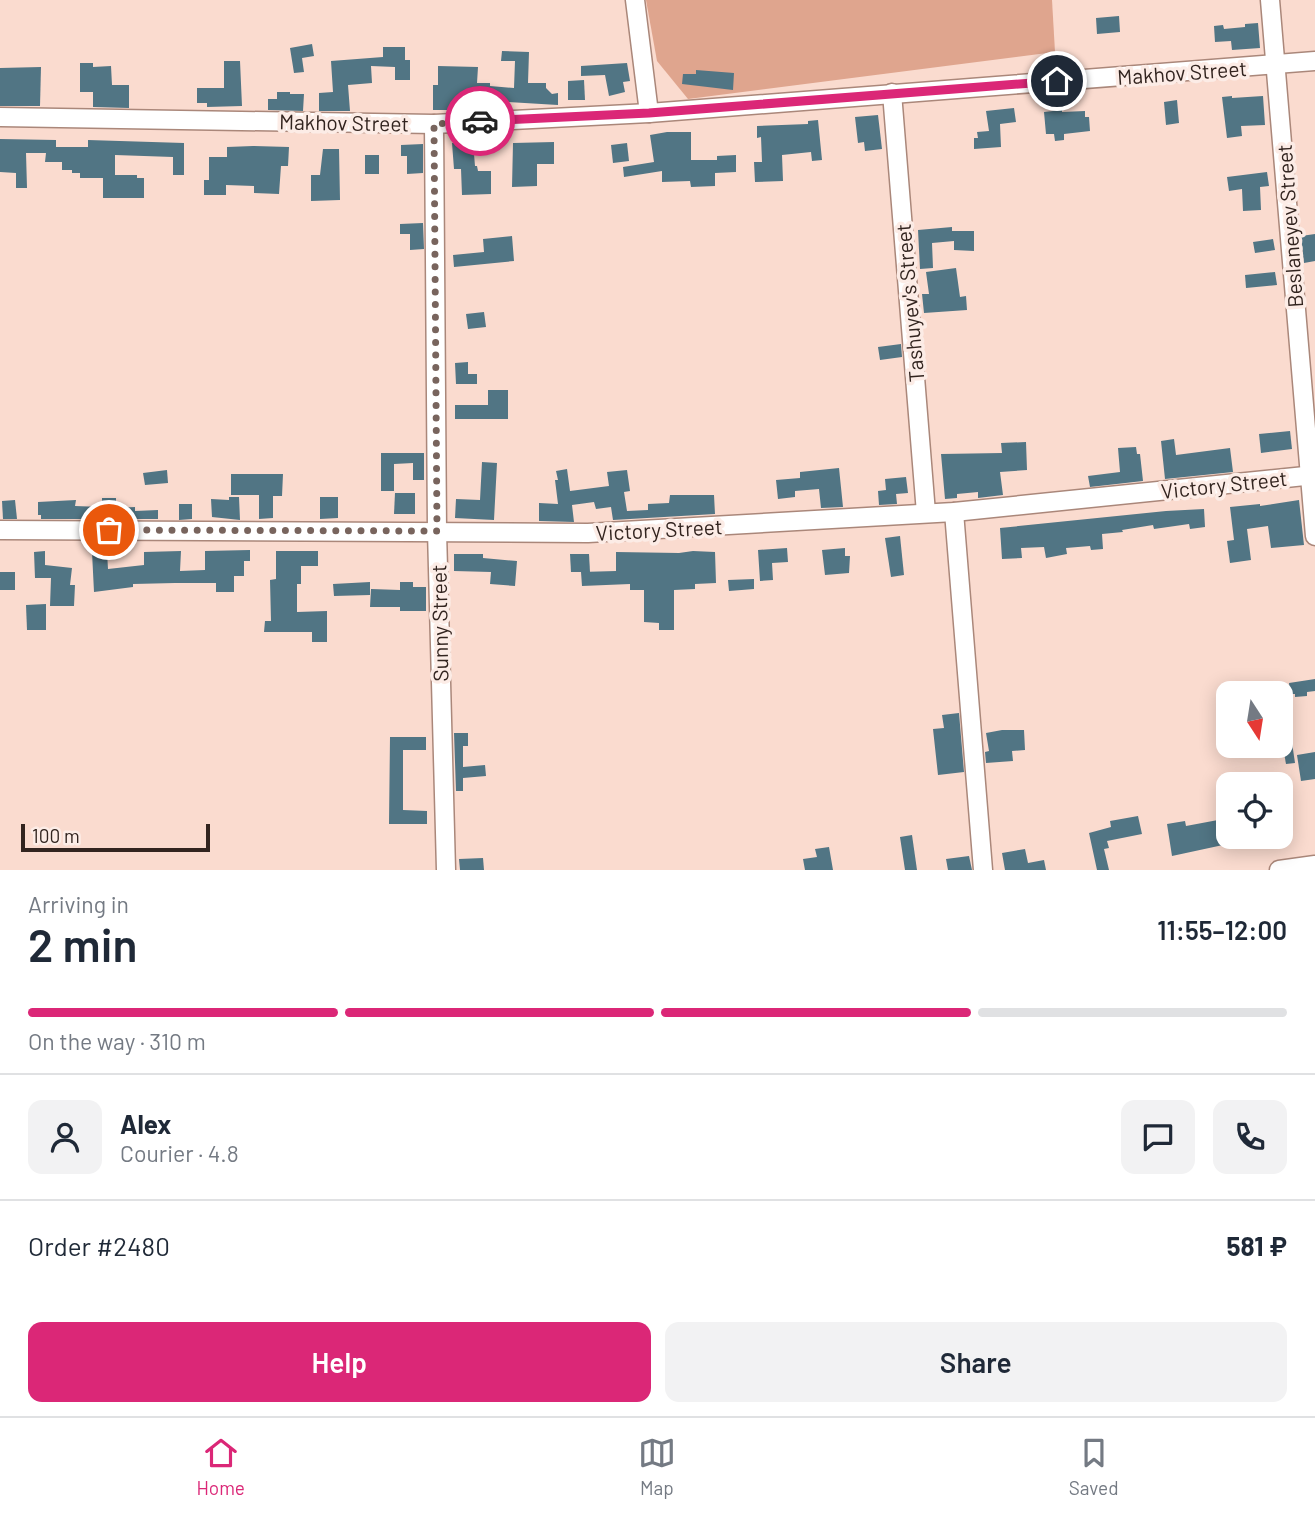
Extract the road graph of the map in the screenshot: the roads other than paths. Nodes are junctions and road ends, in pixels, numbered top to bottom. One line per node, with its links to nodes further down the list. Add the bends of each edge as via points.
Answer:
1 (635, 0): 6 (street)
2 (1270, 0): 4 (street, Beslaneyev Street)
3 (1315, 61): 4 (street, Makhov Street)
4 (1276, 64): 5 (street, Makhov Street); 9 (street, Beslaneyev Street)
5 (892, 93): 6 (street, Makhov Street); 11 (street, Tashuyev's Street)
6 (649, 113): 8 (street, Makhov Street)
7 (0, 117): 8 (street, Makhov Street)
8 (434, 124): 13 (street, Sunny Street)
9 (1312, 475): 10 (street, Victory Street); 14 (street, Beslaneyev Street)
10 (954, 512): 11 (street, Victory Street); 17 (street)
11 (926, 513): 13 (street, Victory Street, via 588,533)
12 (0, 530): 13 (street, Victory Street)
13 (437, 531): 16 (street, Sunny Street)
14 (1315, 536)
15 (1315, 865): 18 (street)
16 (446, 870)
17 (983, 870)
18 (1279, 870)

